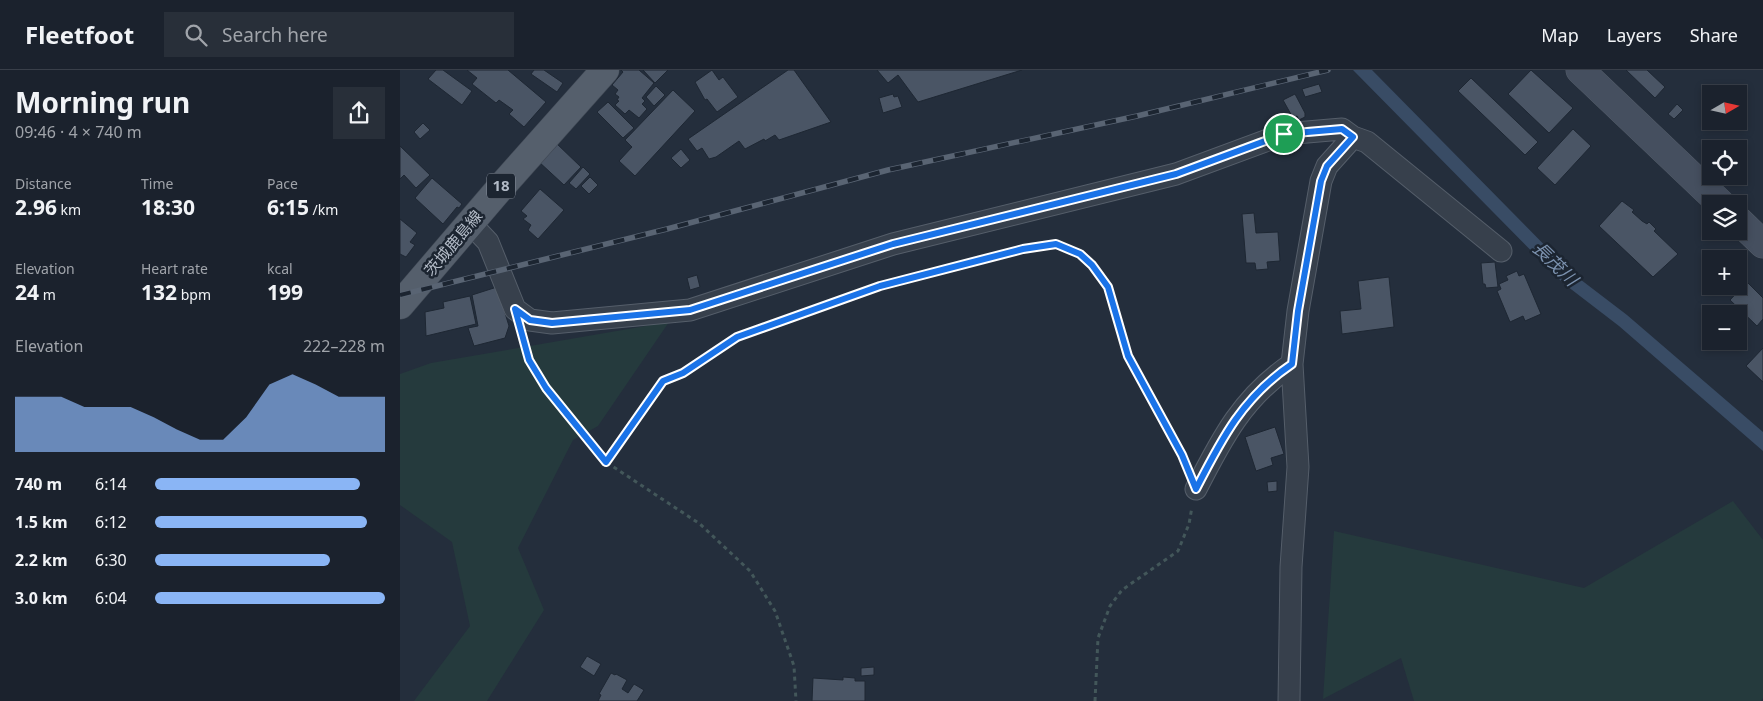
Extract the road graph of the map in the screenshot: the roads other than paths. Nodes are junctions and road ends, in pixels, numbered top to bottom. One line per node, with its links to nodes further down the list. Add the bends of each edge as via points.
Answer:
1 (605, 70): 5 (main road, 茨城鹿島線 / 18)
2 (1580, 70): 4 (street)
3 (1353, 137): 5 (street, via 1342,129 1284,134 1176,174 893,244 690,310 552,323 530,320 515,309 488,242); 8 (street, via 1367,142); 10 (street, via 1327,166 1321,181)
4 (1712, 195)
5 (470, 223): 9 (main road, 茨城鹿島線 / 18)
6 (1747, 229): 7 (street)
7 (1763, 244)
8 (1501, 251)
9 (400, 305)
10 (1292, 364): 11 (street, via 1268,380 1236,417); 12 (street, via 1298,467 1290,567)
11 (1196, 489)
12 (1290, 701)

